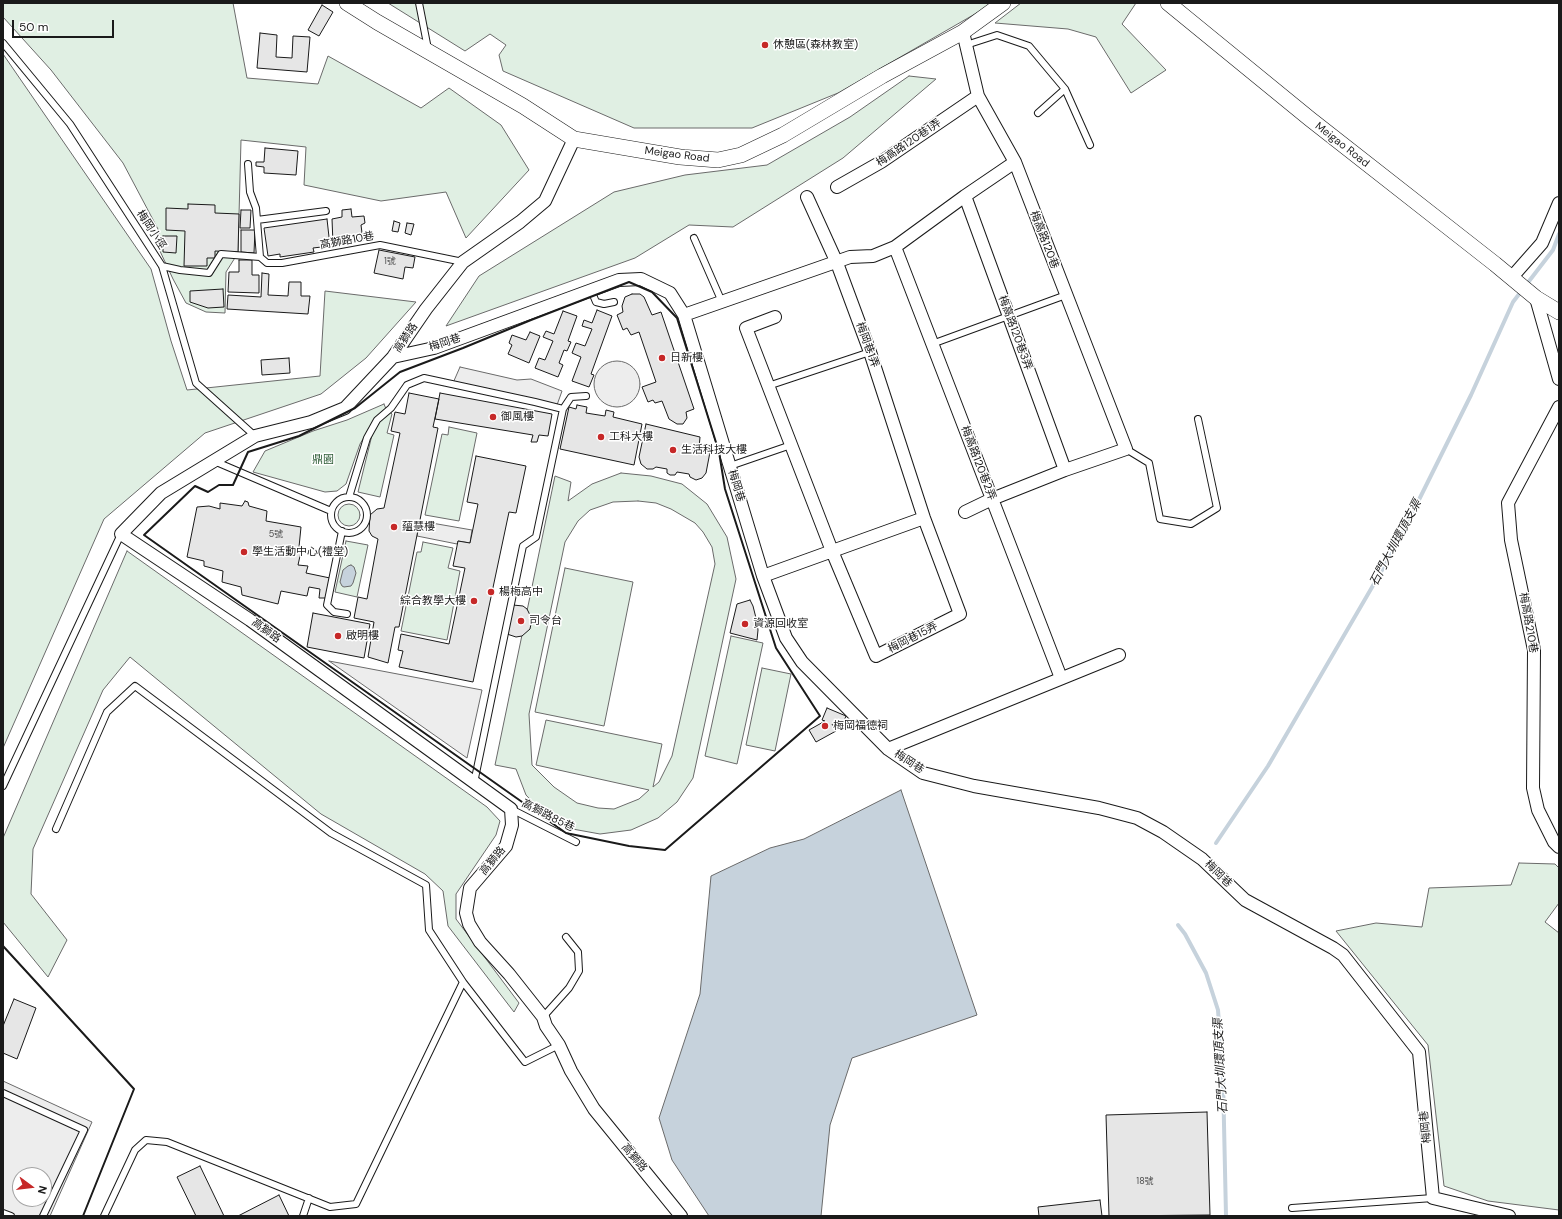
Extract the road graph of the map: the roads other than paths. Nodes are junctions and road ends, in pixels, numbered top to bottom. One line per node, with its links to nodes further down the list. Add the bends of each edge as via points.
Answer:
1 (348, 3): 7 (street, Meigao Road)
2 (419, 3): 7 (lane)
3 (1003, 3): 5 (street, Meigao Road)
4 (1168, 3): 27 (street, Meigao Road)
5 (964, 39): 8 (lane, via 997,35 1029,46); 9 (street, 梅高路120巷); 11 (street, Meigao Road, via 882,76 783,135 741,155 718,160 680,157)
6 (3, 43): 26 (lane, 梅岡小徑, via 70,124)
7 (428, 52): 11 (street, Meigao Road, via 523,106)
8 (1065, 89): 10 (lane); 12 (lane)
9 (978, 96): 13 (street, 梅高路120巷); 15 (street, 梅高路120巷1弄, via 882,162)
10 (1038, 114)
11 (574, 139): 24 (street, 高獅路, via 545,201)
12 (1090, 145)
13 (1015, 162): 16 (street); 29 (street, 梅高路120巷)
14 (248, 164): 20 (lane, via 250,192)
15 (837, 187)
16 (965, 196): 22 (street); 34 (street, 梅高路120巷3弄)
17 (807, 197): 25 (street, 梅岡巷1弄)
18 (1559, 204): 27 (street)
19 (326, 212): 20 (lane)
20 (257, 220): 23 (lane)
21 (694, 238): 31 (lane)
22 (895, 247): 25 (street, via 873,256 850,257); 36 (street, 梅高路120巷2弄)
23 (260, 257): 24 (lane, 高獅路10巷, via 267,263 282,263 380,245); 26 (lane, 高獅路10巷, via 221,254 209,273)
24 (463, 262): 38 (street, 高獅路, via 426,309)
25 (837, 263): 31 (street); 37 (street, 梅岡巷1弄)
26 (162, 266): 46 (lane, 梅岡小徑, via 196,383)
27 (1524, 288): 32 (street, Meigao Road); 39 (street)
28 (591, 290): 30 (lane, via 596,302); 33 (street, 梅岡巷, via 619,280 641,279 670,293); 38 (street, 梅岡巷, via 434,348)
29 (1066, 295): 34 (lane); 48 (street, 梅高路120巷)
30 (614, 302)
31 (722, 302): 33 (street)
32 (1559, 312)
33 (684, 314): 50 (street, 梅岡巷)
34 (1009, 316): 36 (lane); 51 (street, 梅高路120巷3弄)
35 (775, 317): 40 (street, 梅岡巷15弄, via 746,328)
36 (932, 344): 53 (street, 梅高路120巷2弄)
37 (870, 352): 40 (lane); 45 (street, 梅岡巷1弄)
38 (394, 357): 46 (street, 高獅路, via 345,408 311,422)
39 (1559, 379)
40 (768, 386): 47 (street, 梅岡巷15弄)
41 (586, 396): 43 (lane, via 571,397)
42 (1559, 407): 70 (street, 梅高路210巷, via 1508,504 1511,540 1534,650 1533,788 1538,810 1554,842)
43 (562, 409): 52 (lane, via 424,378 406,385 390,408 377,420 367,438); 65 (lane, via 536,537 523,546)
44 (1198, 419): 48 (lane, via 1217,508 1192,524 1160,519 1149,463)
45 (895, 428): 56 (street, 梅岡巷15弄)
46 (255, 436): 49 (street, 高獅路)
47 (791, 444): 50 (lane); 59 (street, 梅岡巷15弄)
48 (1126, 449): 51 (street)
49 (214, 461): 54 (lane); 58 (street, 高獅路, via 161,494)
50 (730, 466): 60 (street, 梅岡巷)
51 (1065, 470): 53 (street)
52 (350, 497): 54 (lane, via 340,499); 57 (lane, via 364,505 366,516 358,530)
53 (992, 499): 55 (street); 63 (street, 梅高路120巷2弄)
54 (331, 511): 57 (lane, via 332,521)
55 (965, 512)
56 (924, 518): 59 (street); 59 (street, 梅岡巷15弄, via 960,614 876,656)
57 (342, 531): 61 (lane, via 327,604 334,612)
58 (122, 534): 65 (street, 高獅路, via 250,620); 66 (lane)
59 (832, 551): 60 (street)
60 (763, 576): 64 (street, 梅岡巷, via 786,638 802,662)
61 (347, 614)
62 (1119, 655): 63 (street)
63 (1061, 678): 64 (street)
64 (888, 749): 77 (street, 梅岡巷, via 923,773 974,786 1099,808 1137,818 1163,832 1202,859 1245,900 1343,955 1418,1052)
65 (474, 783): 67 (street, 高獅路)
66 (3, 786)
67 (511, 809): 69 (lane, 高獅路85巷); 73 (street, 高獅路, via 512,825 506,846 470,888 466,913 469,924 480,942)
68 (56, 829): 72 (lane, via 107,712 135,686 331,833 426,885 429,930)
69 (576, 842)
70 (1559, 846)
71 (566, 937): 73 (lane, via 578,952 579,971 569,988)
72 (463, 982): 74 (lane, via 525,1062); 76 (lane, via 356,1204 330,1207)
73 (543, 1017): 74 (street, 高獅路)
74 (559, 1045): 80 (street, 高獅路, via 594,1109)
75 (3, 1094): 82 (lane, via 84,1130)
76 (309, 1198): 83 (lane, via 167,1142 146,1140 135,1150); 84 (lane)
77 (1433, 1198): 78 (lane); 85 (street)
78 (1292, 1208)
79 (3, 1213): 81 (lane)
80 (677, 1214)
81 (10, 1216)
82 (42, 1216)
83 (104, 1216)
84 (303, 1216)
85 (1509, 1216)

